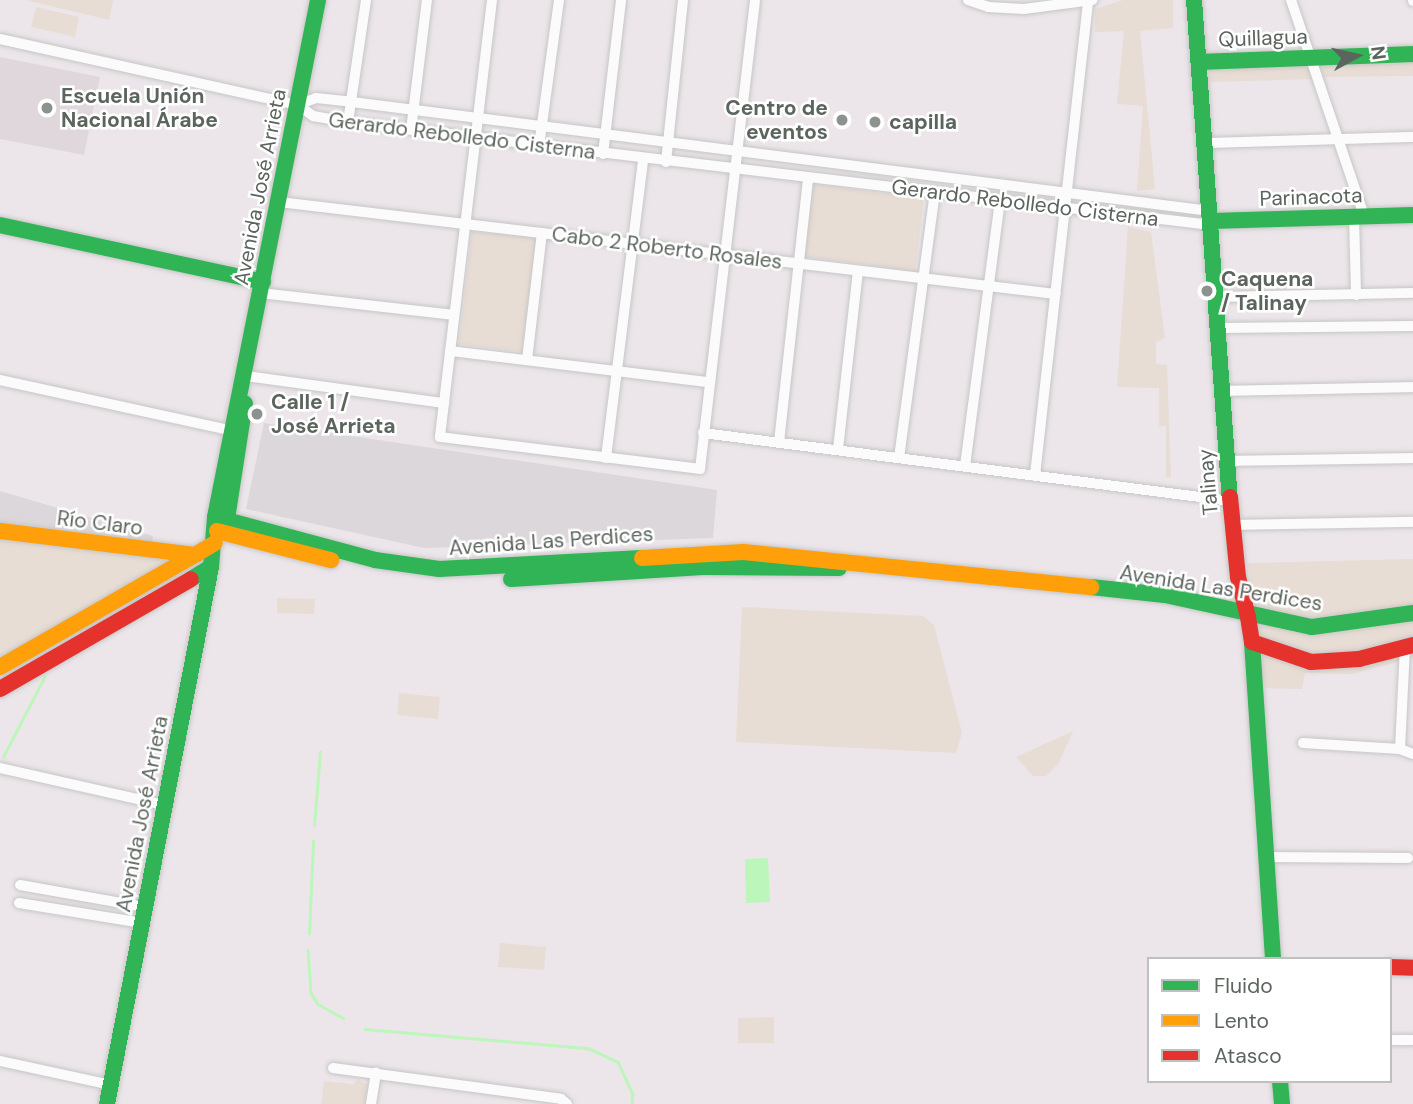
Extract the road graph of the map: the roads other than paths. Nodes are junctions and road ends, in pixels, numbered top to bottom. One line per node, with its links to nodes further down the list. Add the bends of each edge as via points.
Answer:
1 (318, 0): 18 (main road, Avenida José Arrieta)
2 (366, 0): 17 (street)
3 (427, 0): 19 (street)
4 (492, 0): 20 (street)
5 (559, 0): 22 (street)
6 (621, 0): 24 (street)
7 (683, 0): 28 (street)
8 (755, 0): 31 (street)
9 (968, 0): 12 (street, via 988,8 1024,9)
10 (1195, 0): 16 (main road, Talinay)
11 (1291, 0): 15 (street)
12 (1090, 1): 37 (street)
13 (0, 39): 18 (street)
14 (1413, 54): 15 (main road, Quillagua)
15 (1311, 58): 16 (main road, Quillagua); 27 (street)
16 (1199, 62): 29 (main road, Talinay)
17 (352, 102): 18 (street, Gerardo Rebolledo Cisterna, via 316,98); 19 (street, Gerardo Rebolledo Cisterna); 21 (street)
18 (298, 105): 21 (street, Gerardo Rebolledo Cisterna, via 313,116); 40 (main road, Avenida José Arrieta)
19 (414, 110): 20 (street, Gerardo Rebolledo Cisterna); 23 (street)
20 (477, 118): 22 (street, Gerardo Rebolledo Cisterna); 26 (street)
21 (348, 122): 23 (street, Gerardo Rebolledo Cisterna)
22 (543, 126): 24 (street, Gerardo Rebolledo Cisterna); 30 (street)
23 (411, 130): 26 (street, Gerardo Rebolledo Cisterna)
24 (604, 134): 28 (street, Gerardo Rebolledo Cisterna); 32 (street)
25 (1413, 137): 27 (street)
26 (474, 138): 30 (street, Gerardo Rebolledo Cisterna); 45 (street)
27 (1338, 139): 29 (street); 43 (street)
28 (668, 142): 31 (street, Gerardo Rebolledo Cisterna); 34 (street)
29 (1205, 143): 44 (main road, Talinay)
30 (539, 146): 32 (street, Gerardo Rebolledo Cisterna)
31 (736, 151): 35 (street); 37 (street, Gerardo Rebolledo Cisterna)
32 (603, 154): 33 (street, Gerardo Rebolledo Cisterna)
33 (643, 159): 34 (street, Gerardo Rebolledo Cisterna); 48 (street)
34 (666, 162): 35 (street, Gerardo Rebolledo Cisterna)
35 (734, 171): 36 (street, Gerardo Rebolledo Cisterna); 49 (street)
36 (808, 179): 38 (street, Gerardo Rebolledo Cisterna); 50 (street)
37 (1067, 190): 41 (street); 44 (street, Gerardo Rebolledo Cisterna)
38 (935, 192): 39 (street, Gerardo Rebolledo Cisterna); 52 (street)
39 (1000, 201): 41 (street, Gerardo Rebolledo Cisterna); 53 (street)
40 (279, 202): 45 (street, Cabo 2 Roberto Rosales); 54 (main road, Avenida José Arrieta)
41 (1064, 208): 44 (street, Gerardo Rebolledo Cisterna); 56 (street)
42 (1413, 215): 43 (main road, Parinacota)
43 (1359, 216): 44 (main road, Parinacota); 57 (street)
44 (1210, 219): 58 (main road, Talinay)
45 (464, 224): 47 (street, Cabo 2 Roberto Rosales); 59 (street)
46 (0, 225): 54 (main road)
47 (542, 233): 48 (street, Cabo 2 Roberto Rosales); 63 (street)
48 (632, 244): 49 (street, Cabo 2 Roberto Rosales); 64 (street)
49 (724, 255): 50 (street, Cabo 2 Roberto Rosales); 67 (street)
50 (799, 264): 51 (street, Cabo 2 Roberto Rosales); 73 (street)
51 (858, 271): 52 (street, Cabo 2 Roberto Rosales); 74 (street)
52 (923, 278): 53 (street, Cabo 2 Roberto Rosales); 76 (street)
53 (988, 286): 56 (street, Cabo 2 Roberto Rosales); 79 (street)
54 (262, 288): 59 (street); 66 (main road, Avenida José Arrieta)
55 (1413, 293): 57 (street)
56 (1056, 294): 80 (street)
57 (1356, 295): 58 (street)
58 (1216, 297): 61 (main road, Talinay)
59 (454, 315): 62 (street)
60 (1413, 326): 61 (street)
61 (1218, 328): 69 (main road, Talinay)
62 (450, 351): 63 (street); 70 (street)
63 (527, 360): 64 (street)
64 (617, 371): 67 (street); 75 (street)
65 (0, 380): 71 (street)
66 (245, 380): 70 (street); 71 (main road, Avenida José Arrieta); 84 (main road, Avenida José Arrieta, via 244,414)
67 (708, 382): 72 (street)
68 (1413, 387): 69 (street)
69 (1223, 391): 78 (main road, Talinay)
70 (444, 403): 75 (street, via 440,437)
71 (230, 430): 84 (main road, Avenida José Arrieta)
72 (703, 433): 73 (street); 75 (street, via 700,469)
73 (779, 442): 74 (street)
74 (838, 449): 76 (street)
75 (606, 458)
76 (900, 458): 79 (street)
77 (1413, 458): 78 (street)
78 (1227, 461): 81 (main road, Talinay)
79 (965, 466): 80 (street)
80 (1035, 475): 81 (street)
81 (1231, 501): 83 (main road, Talinay)
82 (1413, 522): 83 (street)
83 (1233, 525): 89 (main road, Talinay)
84 (219, 528): 86 (main road); 87 (main road, Avenida José Arrieta); 89 (main road, Avenida Las Perdices, via 439,569 716,552 814,556 1165,595)
85 (0, 531): 86 (main road, Río Claro)
86 (195, 555): 92 (main road)
87 (211, 567): 93 (main road); 98 (main road, Avenida José Arrieta)
88 (1413, 612): 89 (main road, Avenida Las Perdices, via 1333,627)
89 (1248, 617): 90 (main road, Talinay)
90 (1252, 642): 91 (main road, via 1311,662 1359,659); 99 (main road, Talinay)
91 (1409, 646): 95 (street)
92 (0, 667)
93 (0, 689)
94 (1303, 743): 95 (street)
95 (1400, 749): 96 (street)
96 (1413, 754)
97 (0, 768): 98 (street)
98 (164, 805): 103 (main road, Avenida José Arrieta)
99 (1266, 857): 100 (street); 104 (main road, Talinay)
100 (1408, 858)
101 (20, 886): 103 (street)
102 (19, 903): 103 (street)
103 (144, 915): 113 (main road, Avenida José Arrieta)
104 (1273, 957)
105 (1392, 967): 106 (main road)
106 (1413, 968)
107 (1392, 1040): 108 (street)
108 (1412, 1041)
109 (0, 1061): 113 (street)
110 (333, 1068): 111 (street)
111 (376, 1072): 115 (street); 116 (street, via 561,1099)
112 (1280, 1083): 117 (main road)
113 (111, 1085): 114 (main road, Avenida José Arrieta)
114 (107, 1104)
115 (371, 1104)
116 (567, 1104)
117 (1282, 1104)

